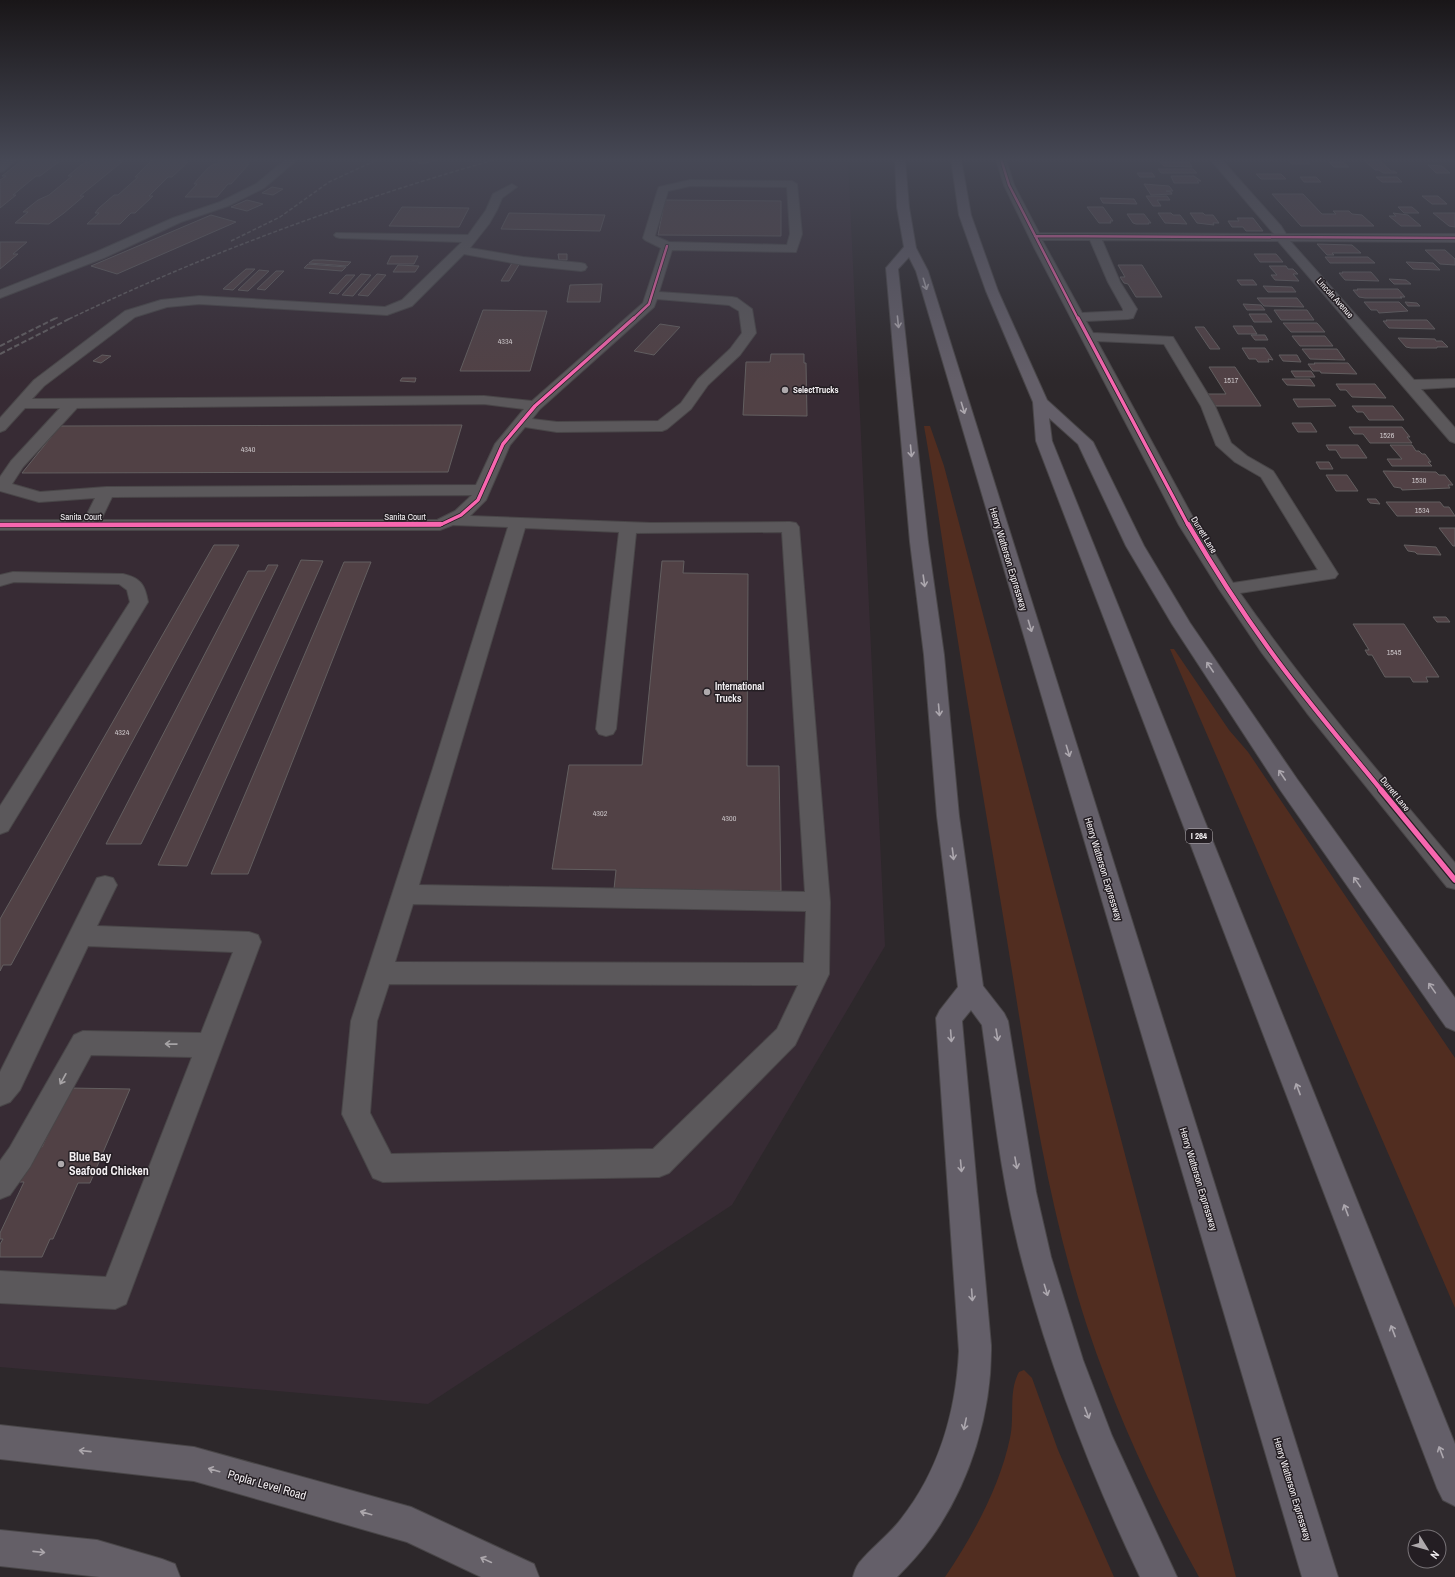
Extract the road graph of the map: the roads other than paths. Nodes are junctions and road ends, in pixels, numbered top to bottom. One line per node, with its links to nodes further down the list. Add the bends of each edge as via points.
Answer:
1 (149, 233): 19 (street, via 100,255)
2 (476, 233): 14 (street)
3 (651, 233): 15 (street, via 649,238)
4 (796, 233): 15 (street, via 792,249)
5 (907, 233): 16 (highway, Henry Watterson Expressway)
6 (971, 233): 25 (highway, I 264, via 992,291)
7 (1033, 233): 10 (street, Durrett Lane)
8 (1280, 233): 12 (street, Lincoln Avenue)
9 (340, 234): 14 (street)
10 (1035, 236): 11 (street); 21 (street, Durrett Lane)
11 (1095, 237): 12 (street); 21 (street, via 1114,282 1130,309 1128,315)
12 (1283, 238): 13 (street); 24 (street, Lincoln Avenue)
13 (1455, 238)
14 (472, 239): 17 (street)
15 (667, 246): 20 (street, Sanita Court)
16 (910, 248): 50 (highway, one-way to 50, via 892,268 919,542 934,655 948,816); 63 (highway, Henry Watterson Expressway, one-way to 63, via 922,271)
17 (461, 250): 18 (street, via 524,261); 27 (street, via 407,303 393,310 199,300 153,306 130,314 37,384)
18 (581, 267)
19 (0, 294)
20 (652, 295): 28 (street, Sanita Court, via 649,304); 29 (street, via 732,301 745,309 749,333 735,352 703,382 686,406 662,426 557,427)
21 (1077, 317): 22 (street, Durrett Lane)
22 (1088, 337): 40 (street, Durrett Lane, via 1188,525); 40 (street, via 1168,340 1208,406 1224,445 1241,459 1267,474 1329,574)
23 (1455, 383): 24 (street)
24 (1410, 385): 31 (street, Lincoln Avenue)
25 (1040, 402): 51 (highway, one-way to 25, via 1289,785 1182,624 1135,546 1085,442); 57 (highway, I 264, one-way to 25, via 1044,441)
26 (73, 403): 27 (street); 28 (street, via 484,400); 33 (street, via 17,464 2,486 39,497)
27 (21, 404): 30 (street)
28 (535, 406): 29 (street, Sanita Court)
29 (521, 422): 32 (street, Sanita Court, via 503,444)
30 (0, 427)
31 (1455, 438)
32 (483, 490): 33 (street); 34 (street, Sanita Court, via 478,500 461,515)
33 (106, 492): 37 (street)
34 (450, 520): 35 (street); 37 (street, Sanita Court, via 440,525)
35 (518, 523): 38 (street); 45 (street)
36 (0, 524): 37 (street, Sanita Court)
37 (90, 525)
38 (628, 527): 41 (street); 46 (street, via 790,527)
39 (0, 581): 42 (street, via 13,577 123,579 136,587 139,602)
40 (1228, 589): 43 (street, Durrett Lane, via 1314,708)
41 (606, 729)
42 (0, 825)
43 (1455, 880)
44 (104, 884): 47 (street)
45 (404, 894): 46 (street); 48 (street)
46 (818, 902): 49 (street)
47 (80, 936): 52 (street, via 249,942); 53 (street, via 10,1081)
48 (378, 973): 49 (street); 49 (street, via 364,1021 356,1114 383,1168 660,1163 786,1037)
49 (816, 974)
50 (971, 990): 61 (highway, one-way to 61, via 949,1018 973,1313 975,1354 971,1395 962,1437 946,1477 925,1516 898,1550); 62 (highway, one-way to 62, via 995,1021 1021,1192 1036,1257 1066,1360 1098,1443)
51 (1455, 1019)
52 (210, 1045): 54 (street, one-way to 54, via 83,1043 20,1157); 55 (street, via 115,1293)
53 (0, 1093)
54 (0, 1185)
55 (0, 1287)
56 (0, 1442): 60 (main road, Poplar Level Road, one-way to 56, via 411,1525 194,1464)
57 (1455, 1488)
58 (0, 1548): 59 (main road, one-way to 59, via 97,1558)
59 (162, 1577)
60 (521, 1577)
61 (871, 1577)
62 (1159, 1577)
63 (1320, 1577)

